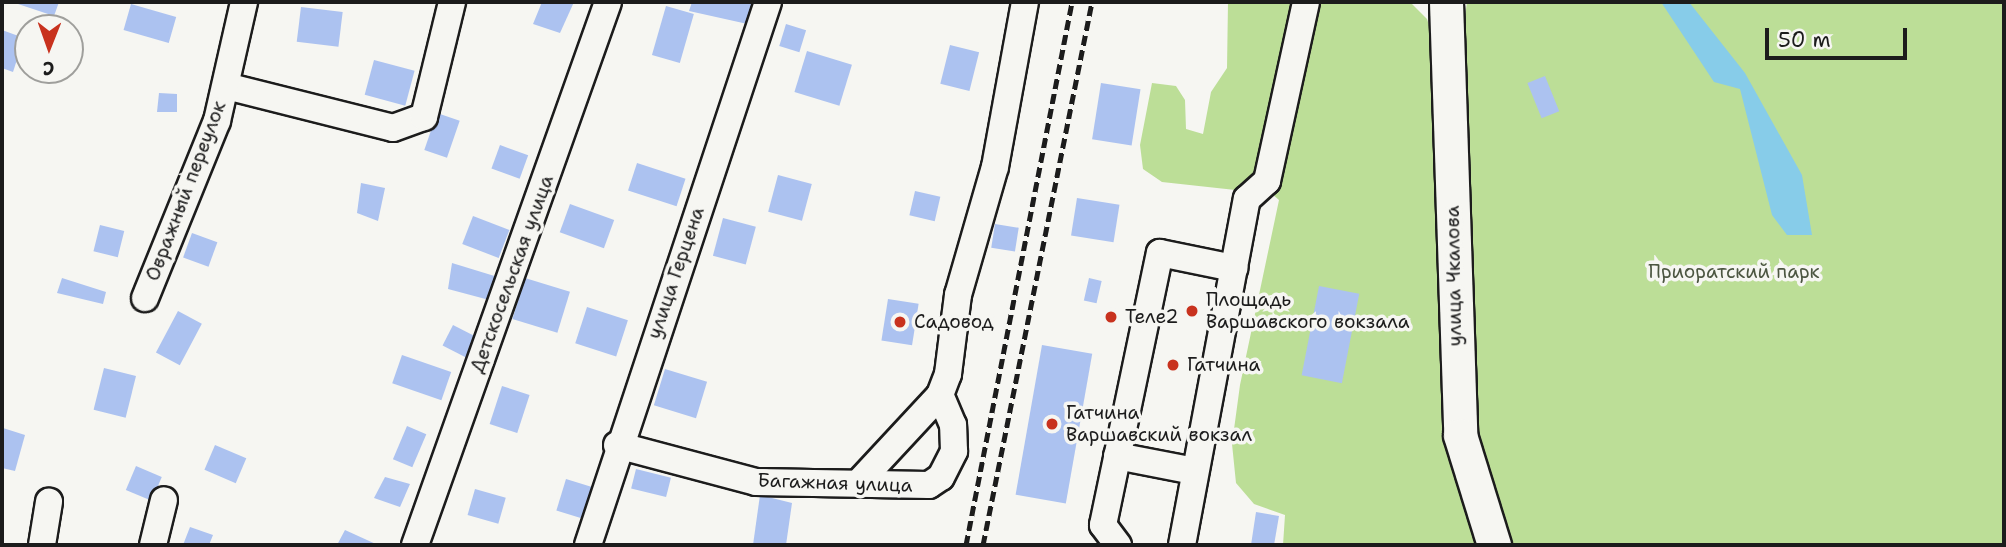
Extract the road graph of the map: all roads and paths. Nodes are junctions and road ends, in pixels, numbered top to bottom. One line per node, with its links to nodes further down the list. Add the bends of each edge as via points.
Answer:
1 (244, 2): 8 (street, Овражный переулок)
2 (452, 2): 8 (street, via 424,117 393,128)
3 (608, 2): 22 (street, Детскосельская улица)
4 (768, 2): 12 (street, улица Герцена)
5 (1026, 2): 11 (street, via 995,167 958,295)
6 (1306, 2): 9 (street, via 1278,142 1267,181 1247,199)
7 (1446, 2): 26 (main road, улица Чкалова, via 1460,435)
8 (226, 86): 10 (street, Овражный переулок)
9 (1234, 268): 13 (street, via 1160,253); 15 (street)
10 (145, 298)
11 (940, 395): 14 (street); 17 (street, Багажная улица, via 953,425 951,464 929,485)
12 (617, 445): 16 (street, Багажная улица, via 756,482); 23 (street, улица Герцена)
13 (1117, 456): 15 (street); 24 (street, via 1103,525)
14 (881, 460): 16 (street); 17 (street)
15 (1194, 471): 25 (street)
16 (861, 480): 17 (street, Багажная улица)
17 (895, 483)
18 (164, 500): 21 (street)
19 (49, 502): 20 (street)
20 (42, 545)
21 (153, 545)
22 (415, 545)
23 (588, 545)
24 (1118, 545)
25 (1182, 545)
26 (1494, 545)

